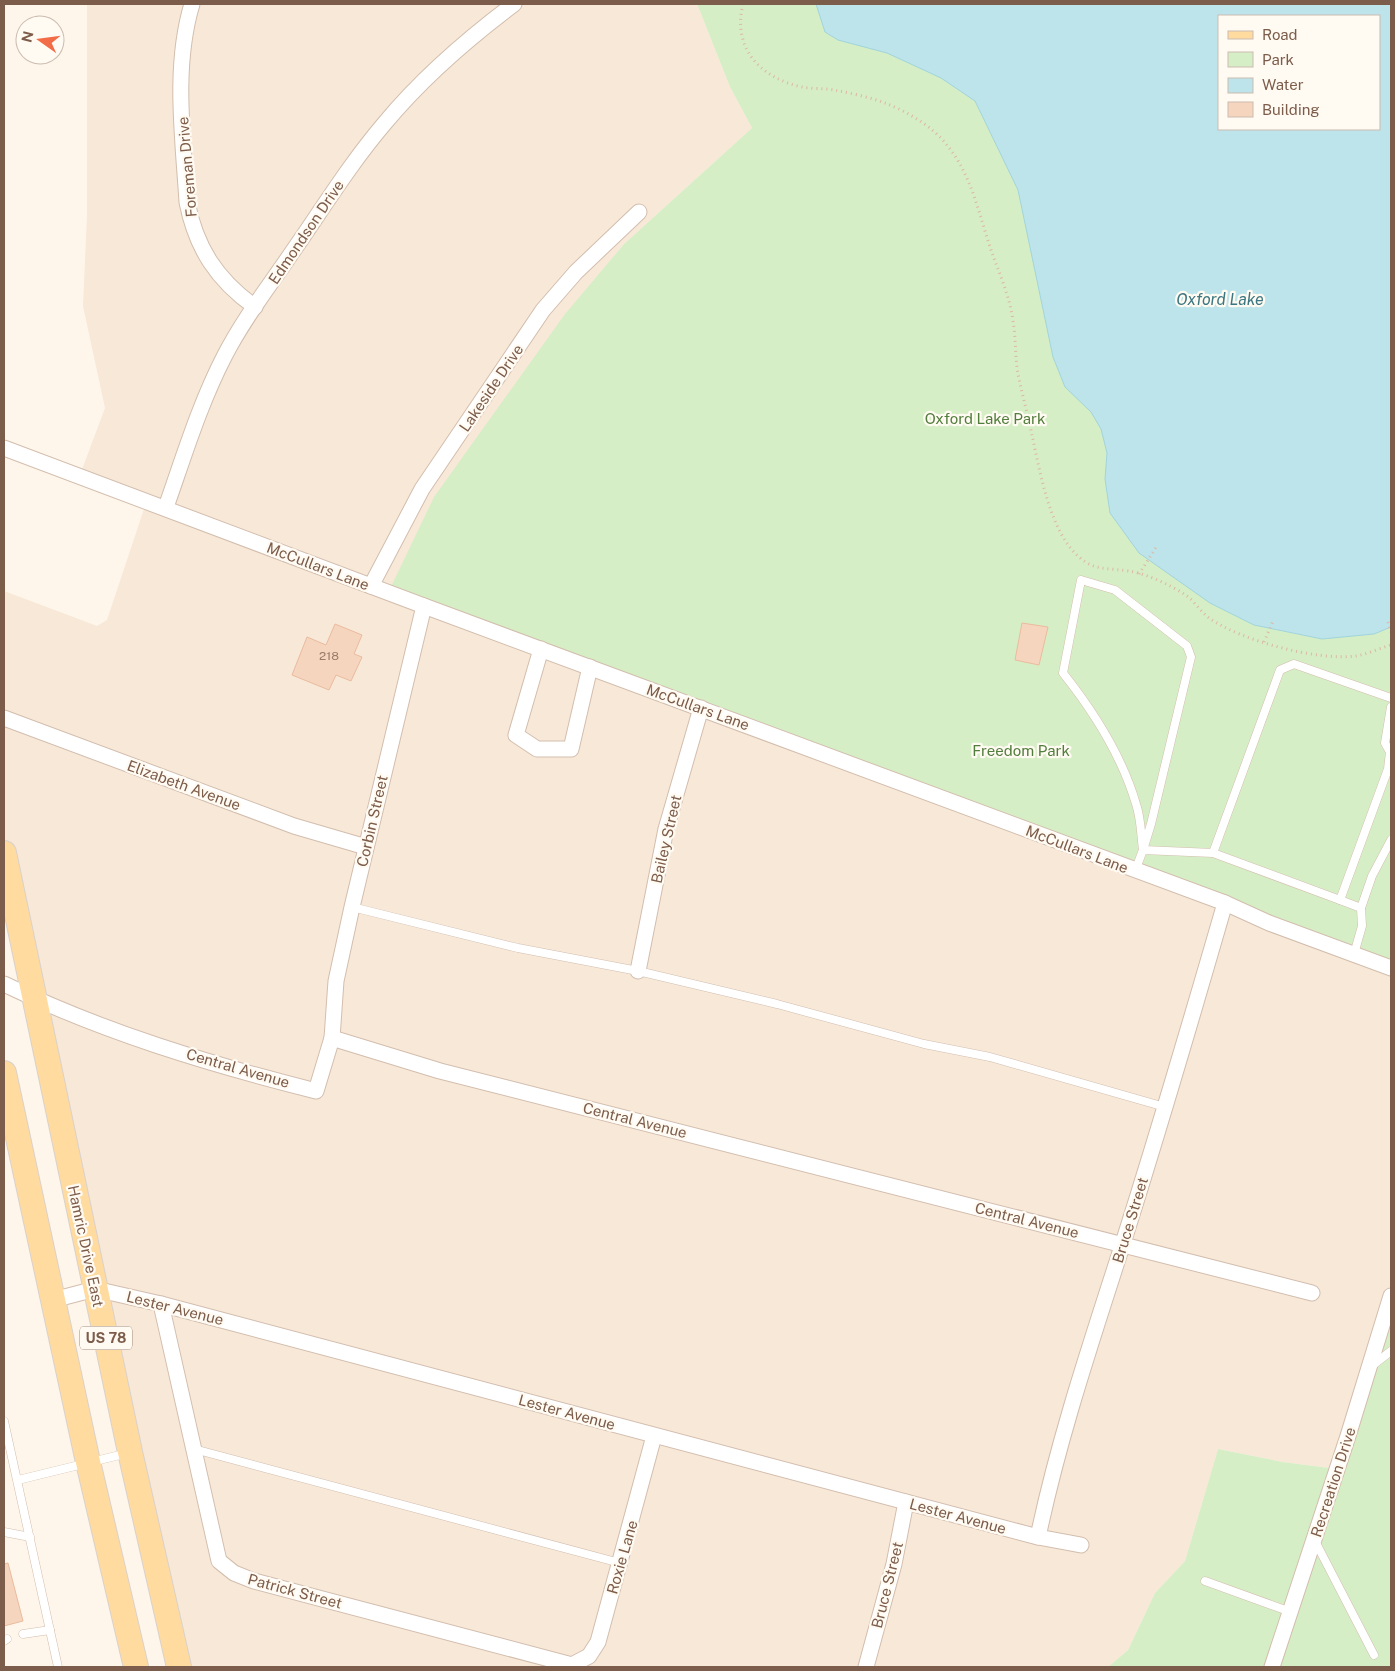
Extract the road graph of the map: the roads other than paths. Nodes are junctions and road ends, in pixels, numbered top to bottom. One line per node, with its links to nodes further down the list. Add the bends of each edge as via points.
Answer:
1 (192, 4): 4 (street, Foreman Drive, via 181,68 190,217 200,246 216,272)
2 (514, 4): 4 (street, Edmondson Drive, via 456,50 384,124)
3 (639, 212): 7 (street, Lakeside Drive, via 576,272 543,310 422,489)
4 (255, 307): 6 (street, Edmondson Drive, via 216,372)
5 (4, 448): 6 (street, McCullars Lane)
6 (166, 507): 7 (street, McCullars Lane)
7 (371, 586): 8 (street, McCullars Lane)
8 (424, 606): 9 (street, McCullars Lane); 16 (street, Corbin Street)
9 (541, 649): 10 (street, McCullars Lane); 10 (street, via 516,735 537,749 571,750)
10 (590, 667): 13 (street, McCullars Lane)
11 (1391, 698): 19 (lane, via 1294,664 1280,670)
12 (1391, 707): 21 (lane, via 1385,743 1390,752 1388,769)
13 (701, 708): 20 (street, McCullars Lane); 27 (street, Bailey Street, via 666,829)
14 (4, 718): 16 (street, Elizabeth Avenue, via 294,826)
15 (1391, 840): 24 (lane, via 1372,876)
16 (366, 847): 23 (street, Corbin Street)
17 (1143, 850): 17 (lane, via 1191,657 1187,646 1115,590 1081,580 1064,673 1092,710 1121,765 1137,805); 19 (lane); 20 (lane)
18 (4, 853): 29 (main road, Hamric Drive East / US 78)
19 (1213, 853): 21 (lane)
20 (1135, 870): 22 (street, McCullars Lane)
21 (1340, 900): 24 (lane)
22 (1225, 903): 25 (street, McCullars Lane); 32 (street, Bruce Street)
23 (352, 907): 27 (lane, via 518,948); 30 (street, Corbin Street, via 336,981)
24 (1361, 908): 25 (lane, via 1362,926)
25 (1354, 954): 26 (street, McCullars Lane)
26 (1391, 968)
27 (638, 971): 32 (lane, via 924,1044 990,1057)
28 (4, 984): 29 (street, Central Avenue)
29 (35, 999): 30 (street, Central Avenue, via 119,1032 250,1074 316,1091); 34 (main road, Hamric Drive East / US 78)
30 (332, 1038): 33 (street, Central Avenue, via 449,1073)
31 (4, 1073): 37 (main road, US 78)
32 (1165, 1107): 33 (street, Bruce Street)
33 (1123, 1244): 35 (street, Central Avenue); 50 (street, Bruce Street, via 1094,1333)
34 (95, 1289): 37 (street, Lester Avenue); 38 (street, Lester Avenue); 44 (main road, Hamric Drive East / US 78)
35 (1312, 1293)
36 (1391, 1296): 40 (street, Recreation Drive)
37 (53, 1300): 45 (main road, US 78)
38 (161, 1304): 42 (street, Lester Avenue); 43 (street, Patrick Street)
39 (1391, 1351): 40 (lane)
40 (1369, 1368): 51 (street, Recreation Drive)
41 (4, 1422): 46 (lane)
42 (654, 1436): 47 (street, Lester Avenue); 53 (street, Roxie Lane)
43 (194, 1449): 53 (lane); 59 (street, Patrick Street, via 219,1561 234,1573)
44 (130, 1452): 45 (lane); 62 (main road, Hamric Drive East / US 78)
45 (88, 1462): 46 (lane); 61 (main road, US 78)
46 (18, 1480): 49 (lane)
47 (906, 1502): 50 (street, Lester Avenue); 63 (street, Bruce Street, via 894,1564)
48 (4, 1532): 49 (lane)
49 (30, 1537): 56 (lane)
50 (1038, 1537): 52 (street, Lester Avenue)
51 (1314, 1539): 55 (street, Recreation Drive); 58 (lane)
52 (1081, 1545)
53 (620, 1563): 59 (street, Roxie Lane, via 598,1642 590,1656)
54 (1205, 1581): 55 (lane)
55 (1291, 1612): 64 (street, Recreation Drive)
56 (50, 1630): 57 (lane); 60 (lane)
57 (23, 1634)
58 (1374, 1655)
59 (572, 1665)
60 (58, 1667)
61 (136, 1667)
62 (178, 1667)
63 (866, 1667)
64 (1272, 1667)

